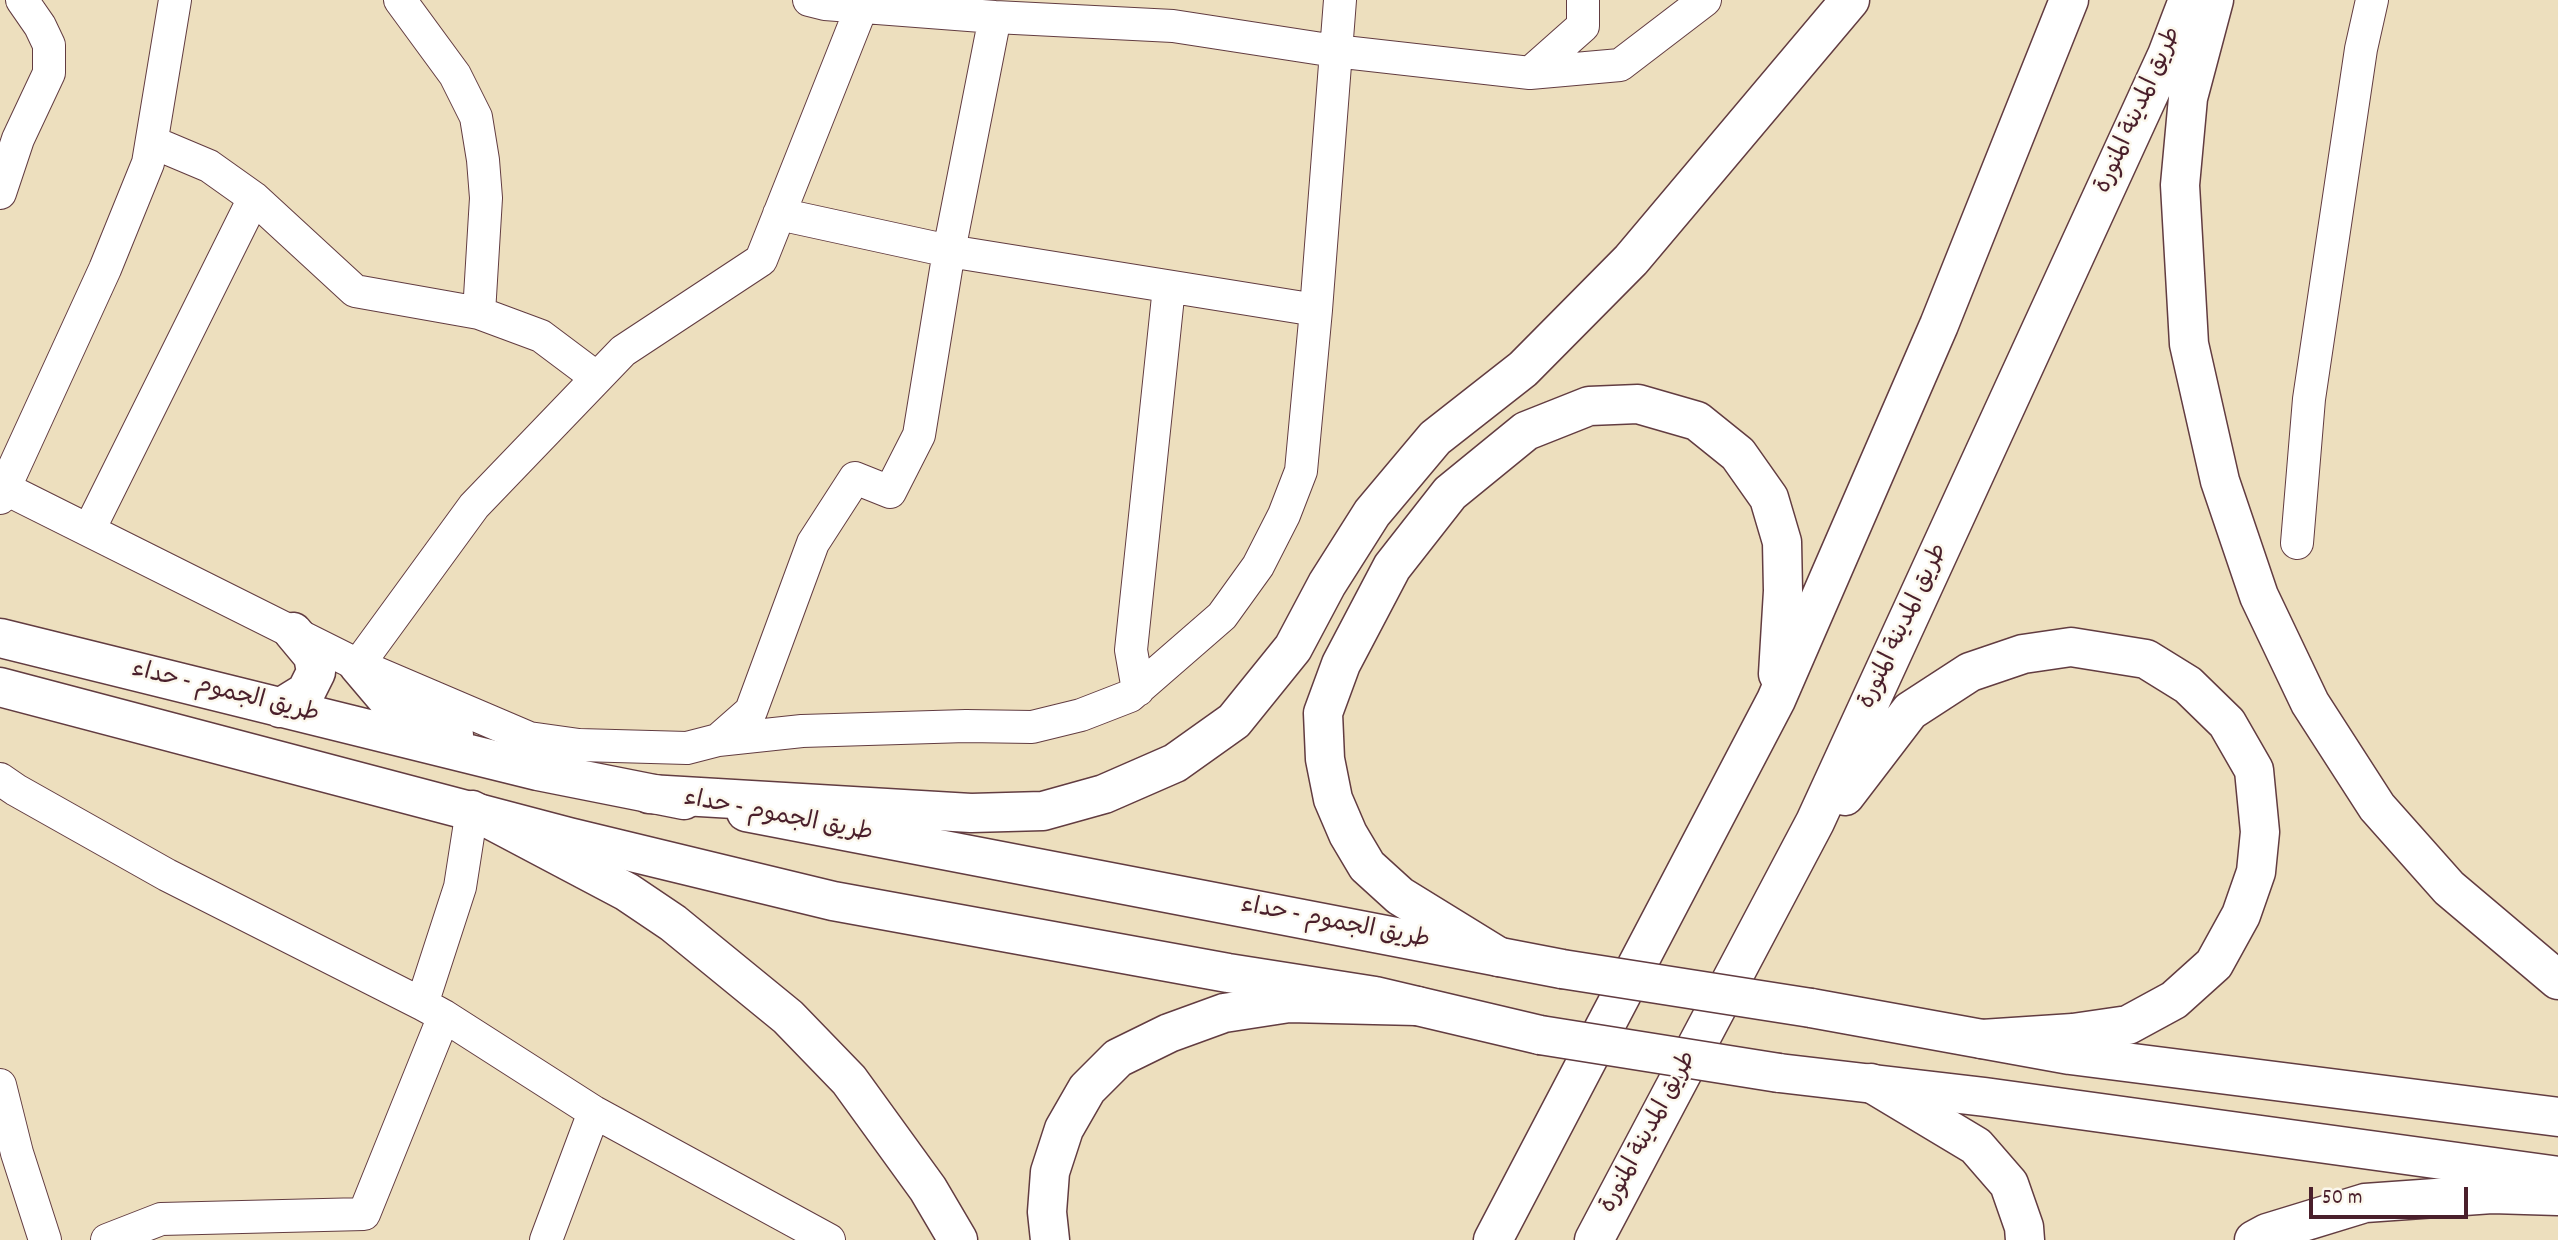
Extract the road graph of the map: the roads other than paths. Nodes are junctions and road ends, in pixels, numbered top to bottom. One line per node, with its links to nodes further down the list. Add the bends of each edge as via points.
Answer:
1 (22, 0): 19 (street, via 48,45 49,73 18,139)
2 (175, 0): 18 (street)
3 (400, 0): 25 (street, via 455,75 476,117 486,198)
4 (1340, 0): 16 (street)
5 (1583, 0): 17 (street, via 1583,26)
6 (1704, 0): 17 (street, via 1620,65)
7 (1850, 0): 40 (main road, via 1631,260 1523,369 1435,438 1372,513 1326,584 1293,648 1234,721 1175,763 1104,794 1043,811 971,813)
8 (2069, 0): 35 (main road, via 1939,325)
9 (2188, 0): 42 (main road, طريق المدينة المنورة, via 2167,55)
10 (2214, 0): 44 (main road, via 2188,98 2179,185 2189,344 2220,481 2259,596 2310,704 2377,807 2449,888)
11 (2372, 0): 29 (street, via 2309,399)
12 (820, 1): 13 (street)
13 (862, 6): 15 (street); 21 (street)
14 (1154, 13): 15 (street); 16 (street, via 1173,26)
15 (995, 17): 22 (street)
16 (1335, 51): 17 (street); 24 (street)
17 (1530, 73)
18 (152, 142): 20 (street, via 209,166); 27 (street, via 148,163 105,269)
19 (0, 193)
20 (254, 198): 25 (street, via 355,291); 28 (street)
21 (779, 214): 22 (street); 26 (street, via 761,260 622,351)
22 (949, 251): 23 (street); 37 (street, via 919,435 890,492 855,478 813,543 751,711)
23 (1169, 287): 24 (street); 34 (street, via 1131,650)
24 (1316, 310): 34 (street, via 1301,471 1284,515 1258,566 1222,616)
25 (479, 313): 26 (street, via 541,336)
26 (597, 378): 32 (street, via 474,506)
27 (1, 491): 28 (street)
28 (89, 530): 30 (street)
29 (2297, 544)
30 (293, 632): 32 (street); 36 (main road, via 313,656 316,672 306,692)
31 (0, 638): 36 (main road, طريق الجموم - حداء)
32 (358, 665): 37 (street, via 529,738 579,745 687,748); 38 (main road, via 386,698)
33 (0, 687): 41 (main road, طريق الجموم - حداء)
34 (1138, 690): 37 (street, via 1081,715 1031,727 802,731)
35 (1776, 700): 43 (main road, via 1782,542 1769,498 1738,454 1697,421 1638,404 1589,406 1526,431 1451,493 1392,567 1341,664 1323,713 1325,759 1333,799 1367,866 1400,895); 53 (main road)
36 (280, 708): 38 (main road, طريق الجموم - حداء)
37 (718, 740)
38 (516, 766): 40 (main road, طريق الجموم - حداء)
39 (0, 779): 46 (street, via 167,875)
40 (649, 794): 43 (main road, طريق الجموم - حداء)
41 (472, 810): 45 (main road, طريق الجموم - حداء, via 832,901); 46 (street); 61 (main road, via 627,892 673,923 788,1017 849,1080 928,1189)
42 (1781, 887): 47 (main road, via 1910,711 1970,672 2023,654 2071,647 2147,659 2189,685 2227,723 2254,770 2260,831 2256,872 2241,915 2214,964 2174,1000 2128,1025); 50 (main road, طريق المدينة المنورة)
43 (1499, 957): 47 (main road, طريق الجموم - حداء, bridge)
44 (2558, 980)
45 (1417, 1006): 48 (main road, طريق الجموم - حداء, bridge, via 1540,1035); 62 (main road, via 1290,1003 1224,1013 1118,1058 1087,1089 1064,1129 1050,1172)
46 (433, 1010): 51 (street); 59 (street, via 365,1214 161,1219)
47 (1982, 1039): 52 (main road, via 2070,1055)
48 (1871, 1083): 55 (main road, طريق الجموم - حداء); 67 (main road, via 1976,1146 2009,1184)
49 (0, 1085): 54 (street)
50 (1670, 1096): 65 (main road, طريق المدينة المنورة); 66 (main road)
51 (594, 1112): 57 (street); 60 (street)
52 (2558, 1116)
53 (1556, 1119): 63 (main road); 64 (main road)
54 (9, 1157): 58 (street)
55 (2558, 1176)
56 (2558, 1196): 68 (main road, via 2492,1194 2365,1203)
57 (822, 1238)
58 (46, 1240)
59 (107, 1240)
60 (546, 1240)
61 (958, 1240)
62 (1050, 1240)
63 (1470, 1240)
64 (1493, 1240)
65 (1594, 1240)
66 (1610, 1240)
67 (2025, 1240)
68 (2254, 1240)

